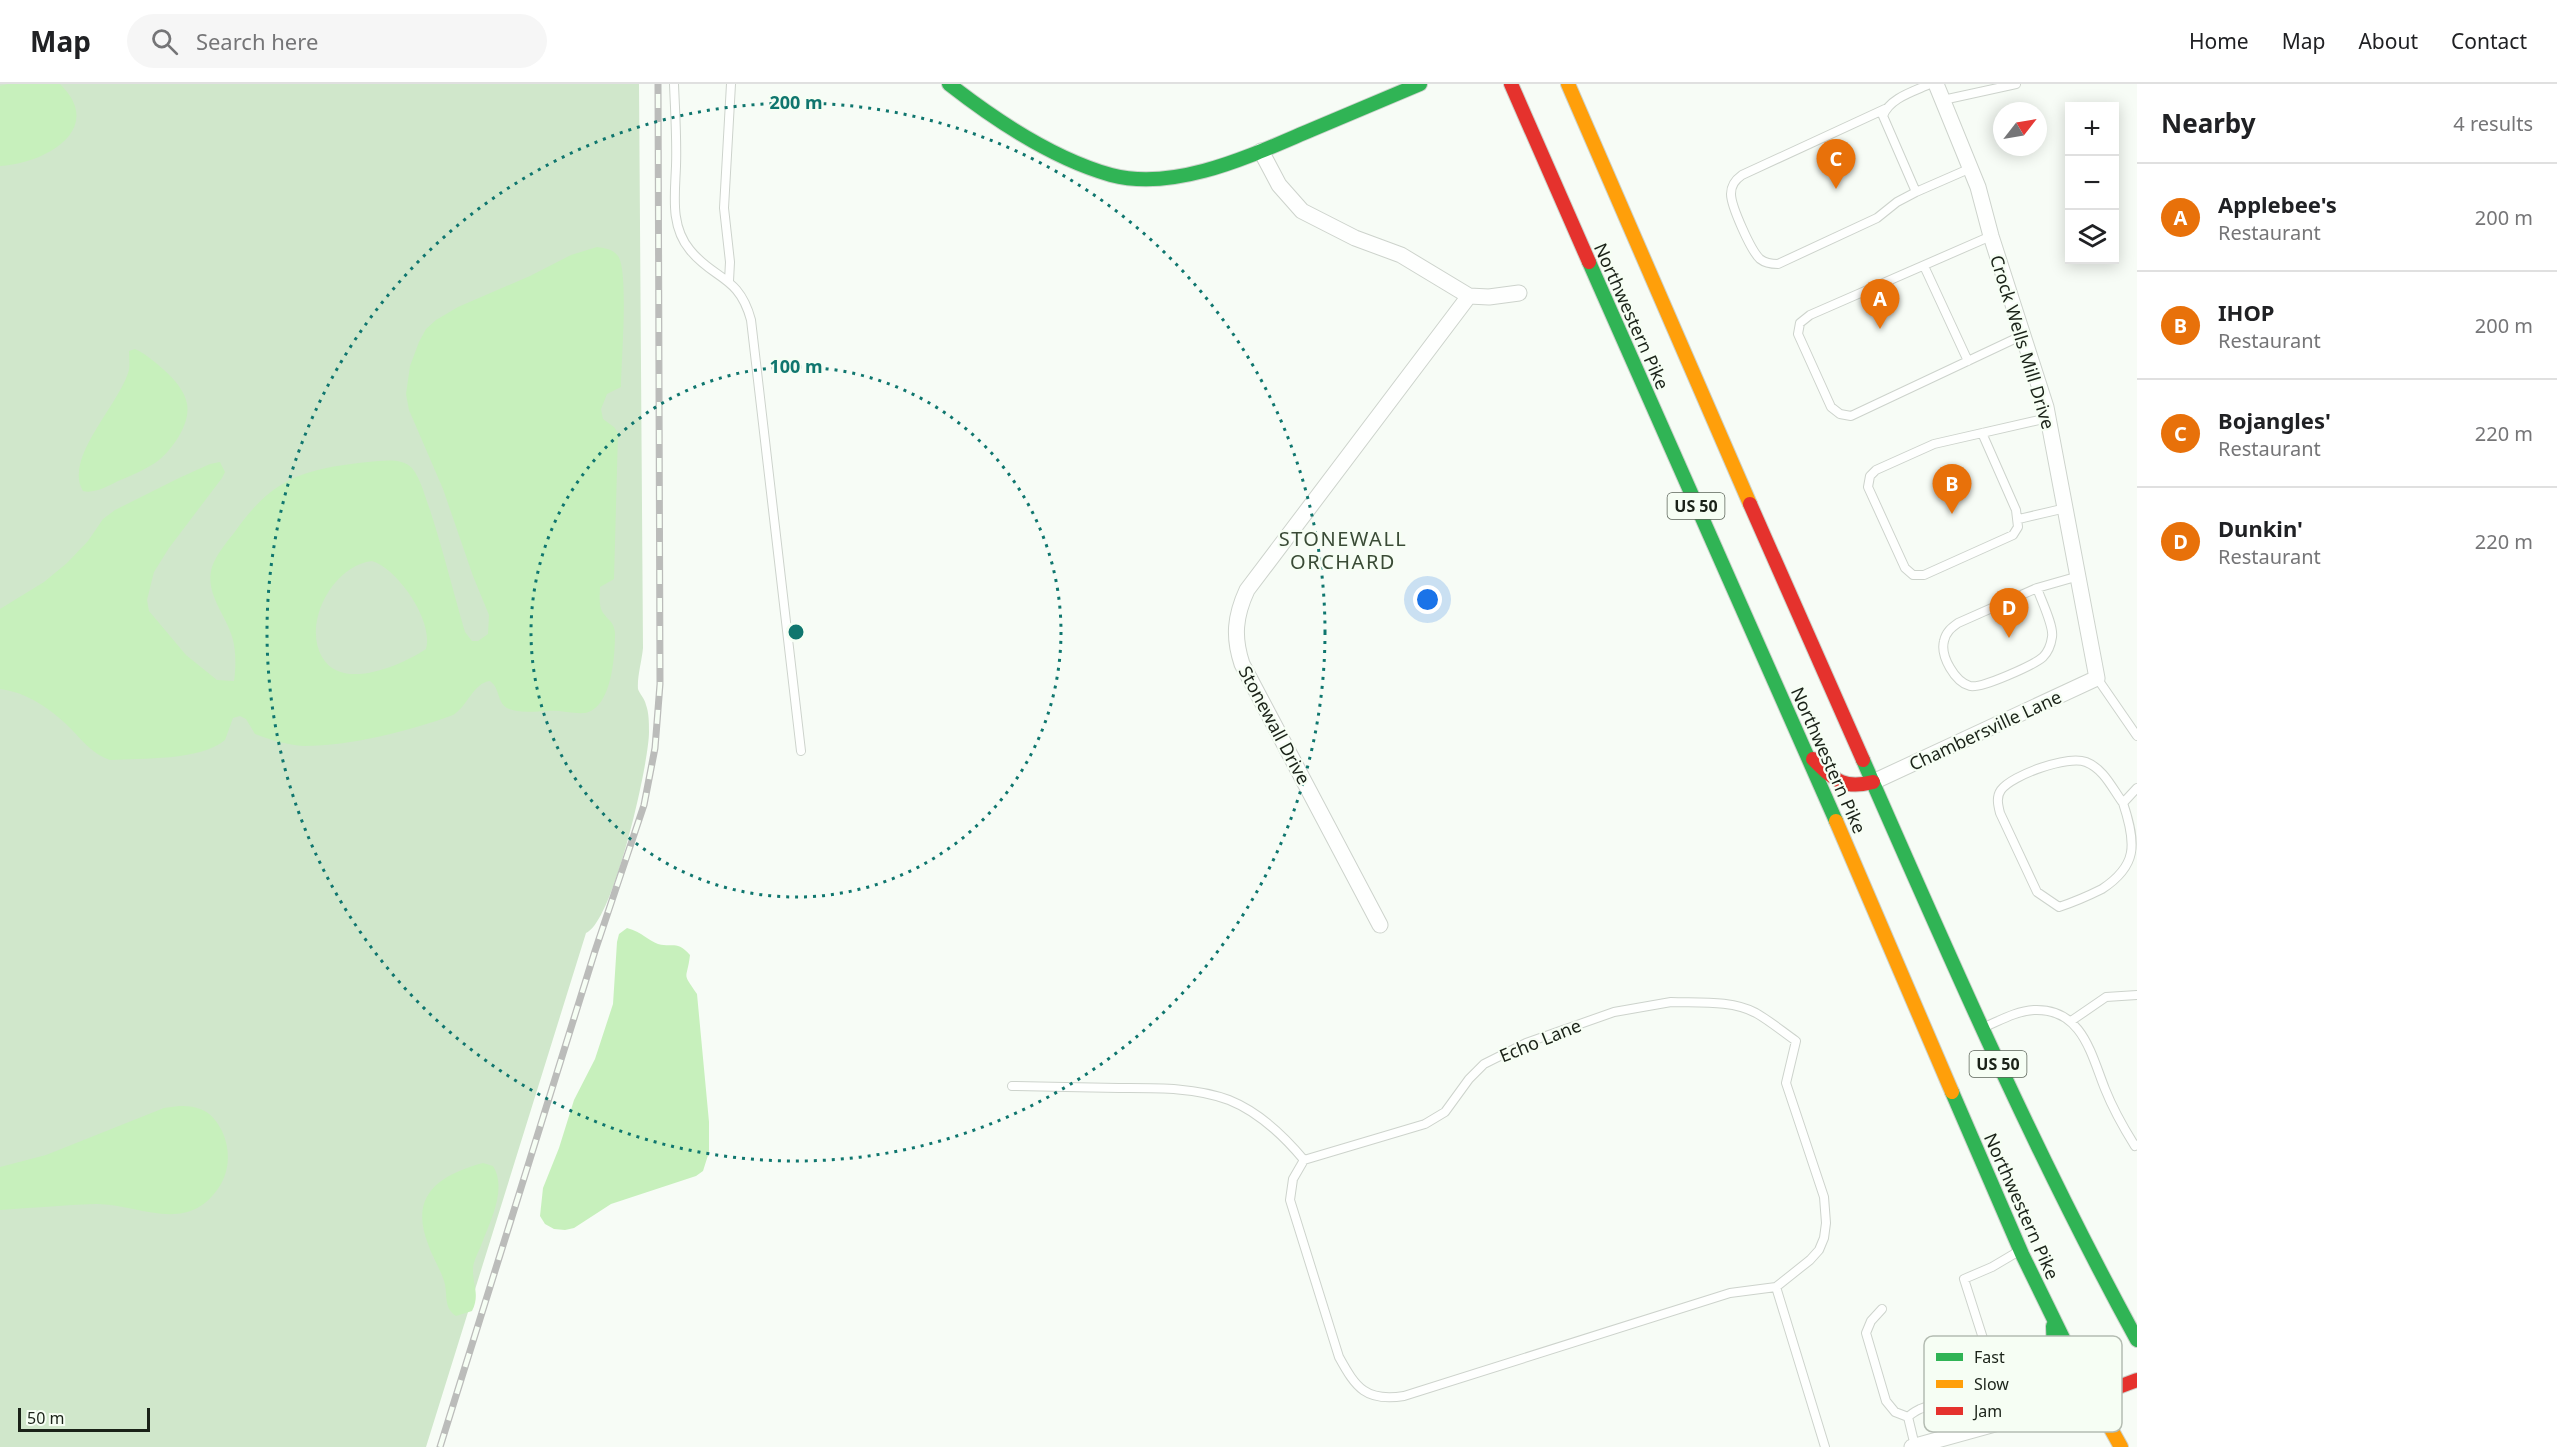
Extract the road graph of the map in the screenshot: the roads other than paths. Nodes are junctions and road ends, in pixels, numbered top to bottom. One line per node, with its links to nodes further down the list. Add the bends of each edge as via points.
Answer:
1 (674, 84): 17 (lane, via 673,191 680,233 705,265)
2 (731, 84): 17 (lane, via 724,208)
3 (949, 84): 12 (main road, via 1021,134 1069,159 1112,175 1154,179 1206,171)
4 (1419, 84): 12 (main road)
5 (1511, 84): 31 (main road, Northwestern Pike / US 50)
6 (1568, 84): 32 (main road, Northwestern Pike / US 50)
7 (1930, 84): 11 (lane)
8 (1936, 84): 10 (street, Crock Wells Mill Drive)
9 (2016, 84): 10 (lane)
10 (1943, 100): 13 (street, Crock Wells Mill Drive)
11 (1885, 109): 14 (lane, via 1885,122); 14 (lane, via 1742,175 1732,188 1734,208 1755,253 1765,262 1778,264 1877,218)
12 (1261, 151): 19 (street, via 1279,185 1302,211 1355,238 1401,255)
13 (1971, 168): 14 (lane); 15 (street, Crock Wells Mill Drive)
14 (1916, 192)
15 (1991, 236): 16 (lane); 20 (street, Crock Wells Mill Drive)
16 (1924, 266): 21 (lane); 21 (lane, via 1810,315 1800,323 1798,334 1831,407 1851,416)
17 (729, 281): 30 (lane, via 741,294 751,320)
18 (1518, 293): 19 (street)
19 (1469, 296): 35 (street, Stonewall Drive, via 1247,590 1235,625 1242,664)
20 (2023, 335): 21 (lane); 22 (street, Crock Wells Mill Drive)
21 (1968, 361)
22 (2048, 418): 23 (lane); 24 (street, Crock Wells Mill Drive)
23 (1982, 433): 25 (lane); 25 (lane, via 1934,444 1876,470 1868,487 1905,568 1913,575 1924,575 2013,535)
24 (2066, 508): 25 (lane); 26 (street, Crock Wells Mill Drive)
25 (2019, 519)
26 (2079, 576): 27 (lane); 28 (street, Crock Wells Mill Drive)
27 (2037, 588): 27 (lane, via 1958,623 1948,632 1943,643 1957,678 1970,686 1983,686 2042,658 2053,634)
28 (2097, 678): 29 (lane); 32 (street, Chambersville Lane)
29 (2137, 736)
30 (801, 751)
31 (1806, 752): 32 (main road, via 1839,783 1855,787); 42 (main road, Northwestern Pike / US 50)
32 (1873, 782): 38 (main road, Northwestern Pike / US 50)
33 (2137, 788): 34 (lane)
34 (2122, 803): 34 (lane, via 2103,773 2085,762 2067,760 2011,782 1997,799 2037,892 2059,907 2122,879 2134,865 2135,846)
35 (1380, 926)
36 (2137, 995): 37 (lane, via 2106,997)
37 (2071, 1021): 38 (lane, via 2035,1010 2016,1013); 40 (lane, via 2086,1039 2118,1119)
38 (1981, 1028): 49 (main road, Northwestern Pike / US 50, via 2078,1231)
39 (1012, 1086): 41 (lane, via 1159,1088 1201,1093 1253,1112)
40 (2136, 1147)
41 (1304, 1160): 43 (lane, via 1291,1189 1292,1208 1339,1357 1350,1378 1374,1397 1404,1396 1730,1293); 43 (lane, Echo Lane, via 1425,1124 1445,1112 1484,1064 1526,1043 1614,1012 1671,1002 1728,1005 1758,1014 1796,1041 1786,1083 1824,1197 1826,1223 1819,1250)
42 (2022, 1250): 45 (main road, Northwestern Pike / US 50); 46 (lane, via 1964,1279)
43 (1776, 1287): 56 (lane)
44 (1882, 1309): 53 (lane, via 1866,1333 1886,1401 1895,1412)
45 (2053, 1318): 47 (main road); 48 (main road, Northwestern Pike / US 50)
46 (1982, 1336)
47 (2053, 1336)
48 (2062, 1336)
49 (2137, 1340)
50 (2137, 1380): 51 (main road)
51 (2122, 1386)
52 (1924, 1408): 53 (lane)
53 (1908, 1417): 57 (lane)
54 (1963, 1432): 57 (street)
55 (2112, 1432): 58 (main road, Northwestern Pike / US 50)
56 (1825, 1447)
57 (1913, 1447)
58 (2121, 1447)

